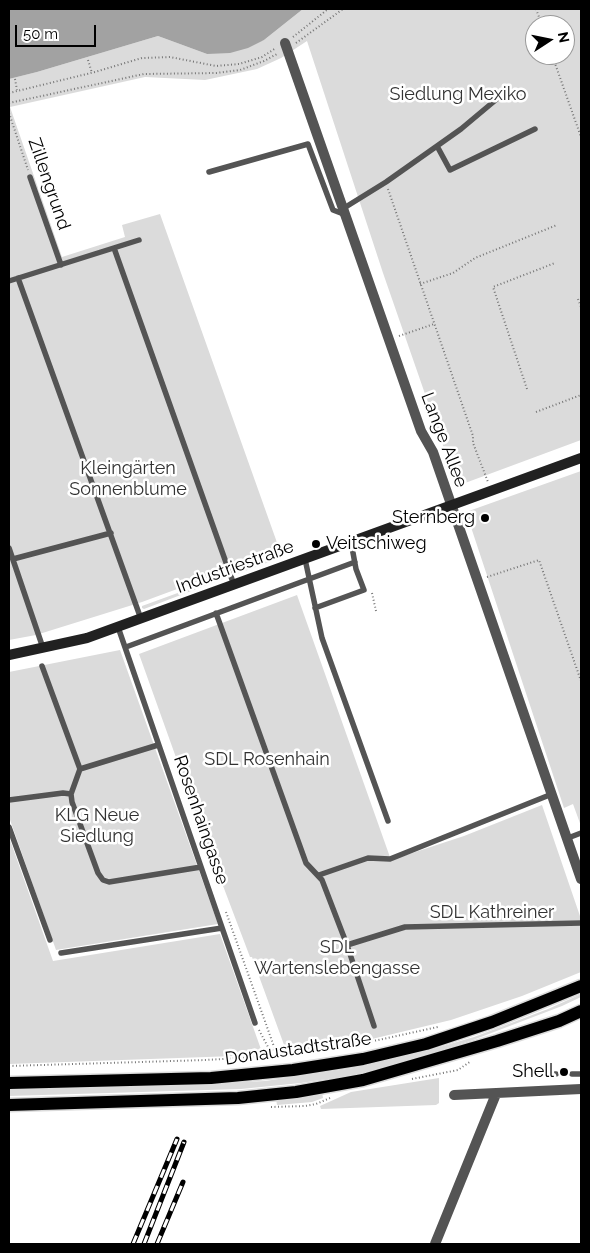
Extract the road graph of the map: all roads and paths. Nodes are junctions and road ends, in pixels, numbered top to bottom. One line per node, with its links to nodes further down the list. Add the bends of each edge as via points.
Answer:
1 (328, 9): 3 (path)
2 (343, 9): 3 (path)
3 (287, 45): 6 (path, via 239,64 216,66 156,57); 11 (path, via 264,62 240,70 144,74); 19 (street, Lange Allee)
4 (88, 60): 6 (path)
5 (556, 65): 14 (path)
6 (92, 72): 8 (path)
7 (15, 78): 8 (path)
8 (17, 90): 9 (path)
9 (9, 92)
10 (504, 93): 15 (lane)
11 (9, 103)
12 (9, 113): 17 (path, Zillengrund)
13 (536, 129): 15 (lane, via 450,170)
14 (581, 136)
15 (437, 146): 18 (lane)
16 (209, 172): 19 (lane, via 308,144 333,210)
17 (30, 177): 24 (lane, Zillengrund)
18 (386, 182): 19 (lane); 27 (path)
19 (345, 212): 37 (street, Lange Allee, via 421,431 433,452)
20 (557, 225): 27 (path, via 475,258 453,273)
21 (139, 240): 22 (lane)
22 (114, 248): 24 (lane); 46 (lane)
23 (555, 263): 32 (path, via 493,287)
24 (61, 264): 25 (lane)
25 (18, 278): 26 (lane); 38 (lane)
26 (9, 281)
27 (420, 284): 30 (path)
28 (578, 299): 29 (path)
29 (581, 307)
30 (434, 324): 31 (path); 36 (path, via 485,477)
31 (402, 335)
32 (527, 389)
33 (581, 395): 34 (path)
34 (536, 412)
35 (581, 458): 36 (street, Industriestraße)
36 (493, 490): 37 (street, Industriestraße)
37 (452, 505): 39 (street, Industriestraße); 45 (street, Lange Allee)
38 (111, 533): 41 (lane); 49 (lane)
39 (351, 542): 42 (street, Industriestraße); 43 (lane)
40 (9, 548): 41 (lane)
41 (13, 559): 52 (lane)
42 (305, 559): 44 (lane); 46 (street, Industriestraße)
43 (355, 562): 44 (lane, Industriestraße); 47 (lane, via 364,590)
44 (308, 579): 47 (lane); 48 (lane, Industriestraße)
45 (478, 580): 55 (path, via 539,560); 59 (street, Lange Allee)
46 (234, 585): 49 (street, Industriestraße)
47 (315, 608): 61 (lane, via 322,638)
48 (216, 613): 51 (lane, Industriestraße); 66 (lane, via 306,863)
49 (141, 619): 50 (street, Industriestraße)
50 (118, 627): 51 (lane, Rosenhaingasse); 52 (street, Industriestraße)
51 (126, 647): 56 (lane, Rosenhaingasse)
52 (43, 648): 53 (street, Industriestraße)
53 (9, 655)
54 (42, 666): 57 (lane)
55 (581, 680)
56 (158, 745): 57 (lane); 65 (lane, Rosenhaingasse)
57 (80, 770): 58 (lane)
58 (71, 794): 60 (lane); 65 (lane, via 103,880 109,882)
59 (552, 794): 64 (street, Lange Allee); 66 (lane, via 390,859 368,858)
60 (9, 800)
61 (388, 821)
62 (9, 827): 71 (lane)
63 (581, 833): 64 (lane)
64 (568, 838): 67 (street, Lange Allee)
65 (202, 867): 70 (lane, Rosenhaingasse)
66 (318, 875): 72 (lane)
67 (581, 879)
68 (230, 922): 79 (path)
69 (581, 923): 72 (lane, via 405,927)
70 (222, 928): 73 (lane); 76 (lane, Rosenhaingasse)
71 (50, 940)
72 (347, 945): 77 (lane)
73 (61, 953)
74 (581, 986): 88 (main road, Donaustadtstraße, via 492,1022 426,1044 362,1059 211,1078)
75 (581, 1011): 92 (main road, Donaustadtstraße, via 497,1041 363,1080 296,1092 238,1098)
76 (255, 1023): 79 (path, via 268,1047)
77 (374, 1026)
78 (439, 1026): 80 (path, via 328,1050)
79 (276, 1052): 80 (path)
80 (277, 1056): 82 (path)
81 (471, 1061): 83 (path)
82 (9, 1066)
83 (462, 1068)
84 (545, 1074): 85 (lane)
85 (556, 1074)
86 (572, 1074): 87 (lane)
87 (581, 1074)
88 (9, 1083)
89 (581, 1089): 90 (street)
90 (496, 1094): 91 (street); 93 (street)
91 (454, 1096)
92 (9, 1105)
93 (435, 1244)

